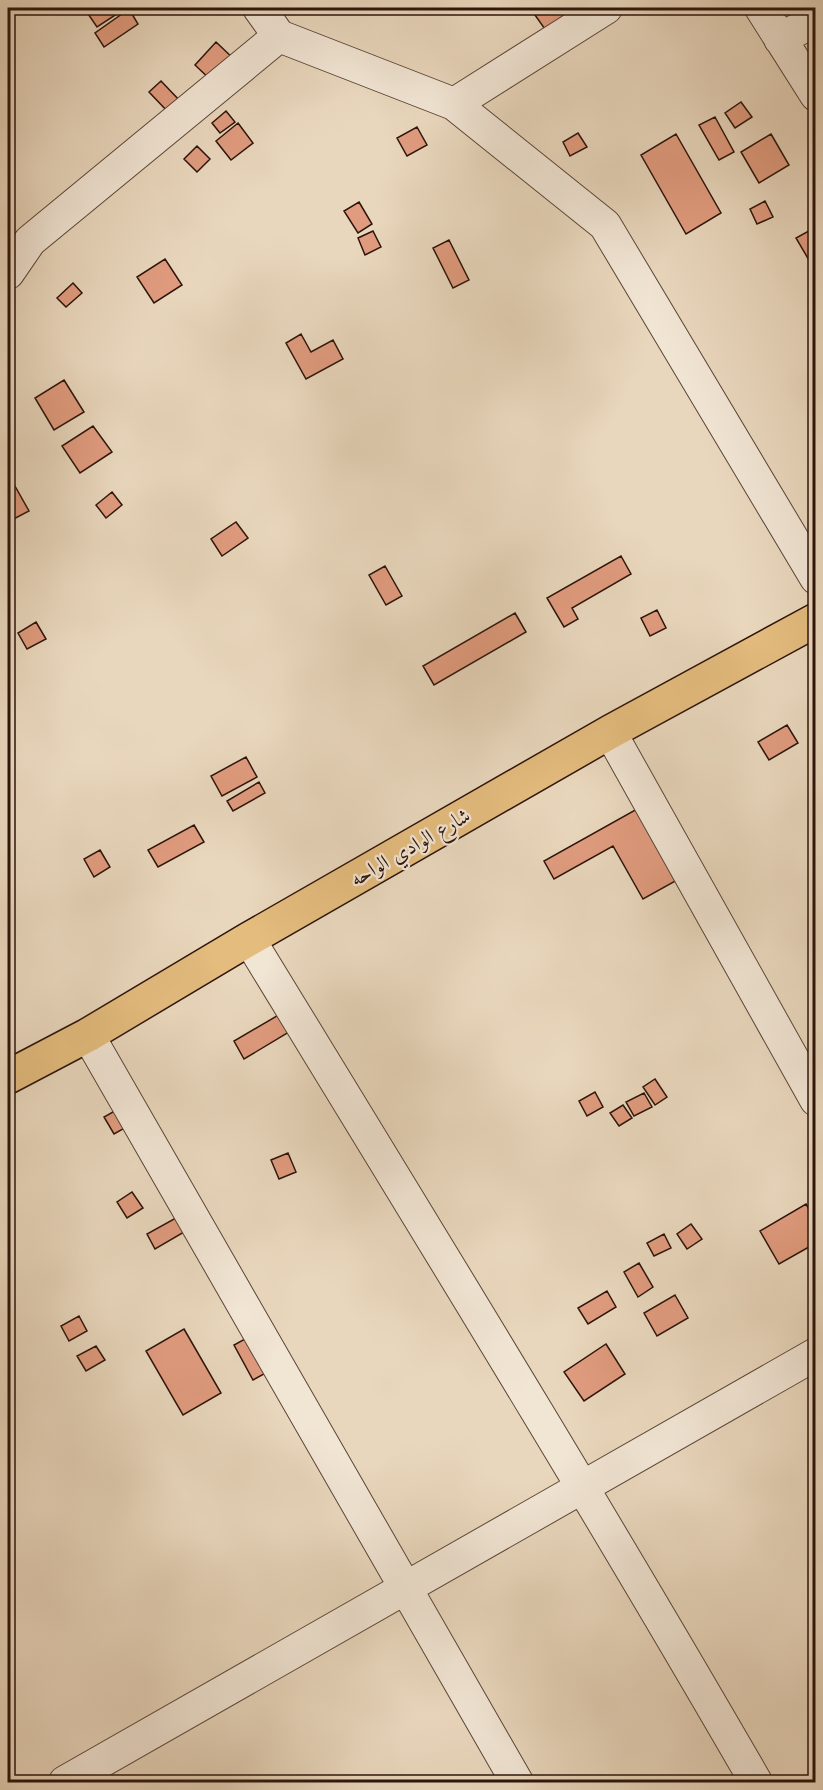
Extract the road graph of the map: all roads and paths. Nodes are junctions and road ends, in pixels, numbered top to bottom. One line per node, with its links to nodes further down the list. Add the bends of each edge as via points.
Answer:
1 (259, 8): 5 (street)
2 (606, 8): 8 (street)
3 (760, 8): 6 (street)
4 (816, 20): 6 (street)
5 (279, 36): 8 (street); 9 (street, via 30,241)
6 (780, 39): 7 (street)
7 (816, 95)
8 (454, 104): 10 (street, via 605,225)
9 (8, 273)
10 (816, 578)
11 (816, 620): 12 (main road, شارع الوادي الواحه)
12 (610, 732): 13 (main road, شارع الوادي الواحه); 16 (street)
13 (249, 939): 14 (main road, شارع الوادي الواحه); 18 (street)
14 (88, 1035): 15 (main road, شارع الوادي الواحه); 19 (street)
15 (8, 1077)
16 (816, 1100)
17 (816, 1354): 18 (street)
18 (583, 1487): 19 (street); 22 (street)
19 (406, 1588): 20 (street); 21 (street)
20 (66, 1782)
21 (517, 1782)
22 (756, 1782)

